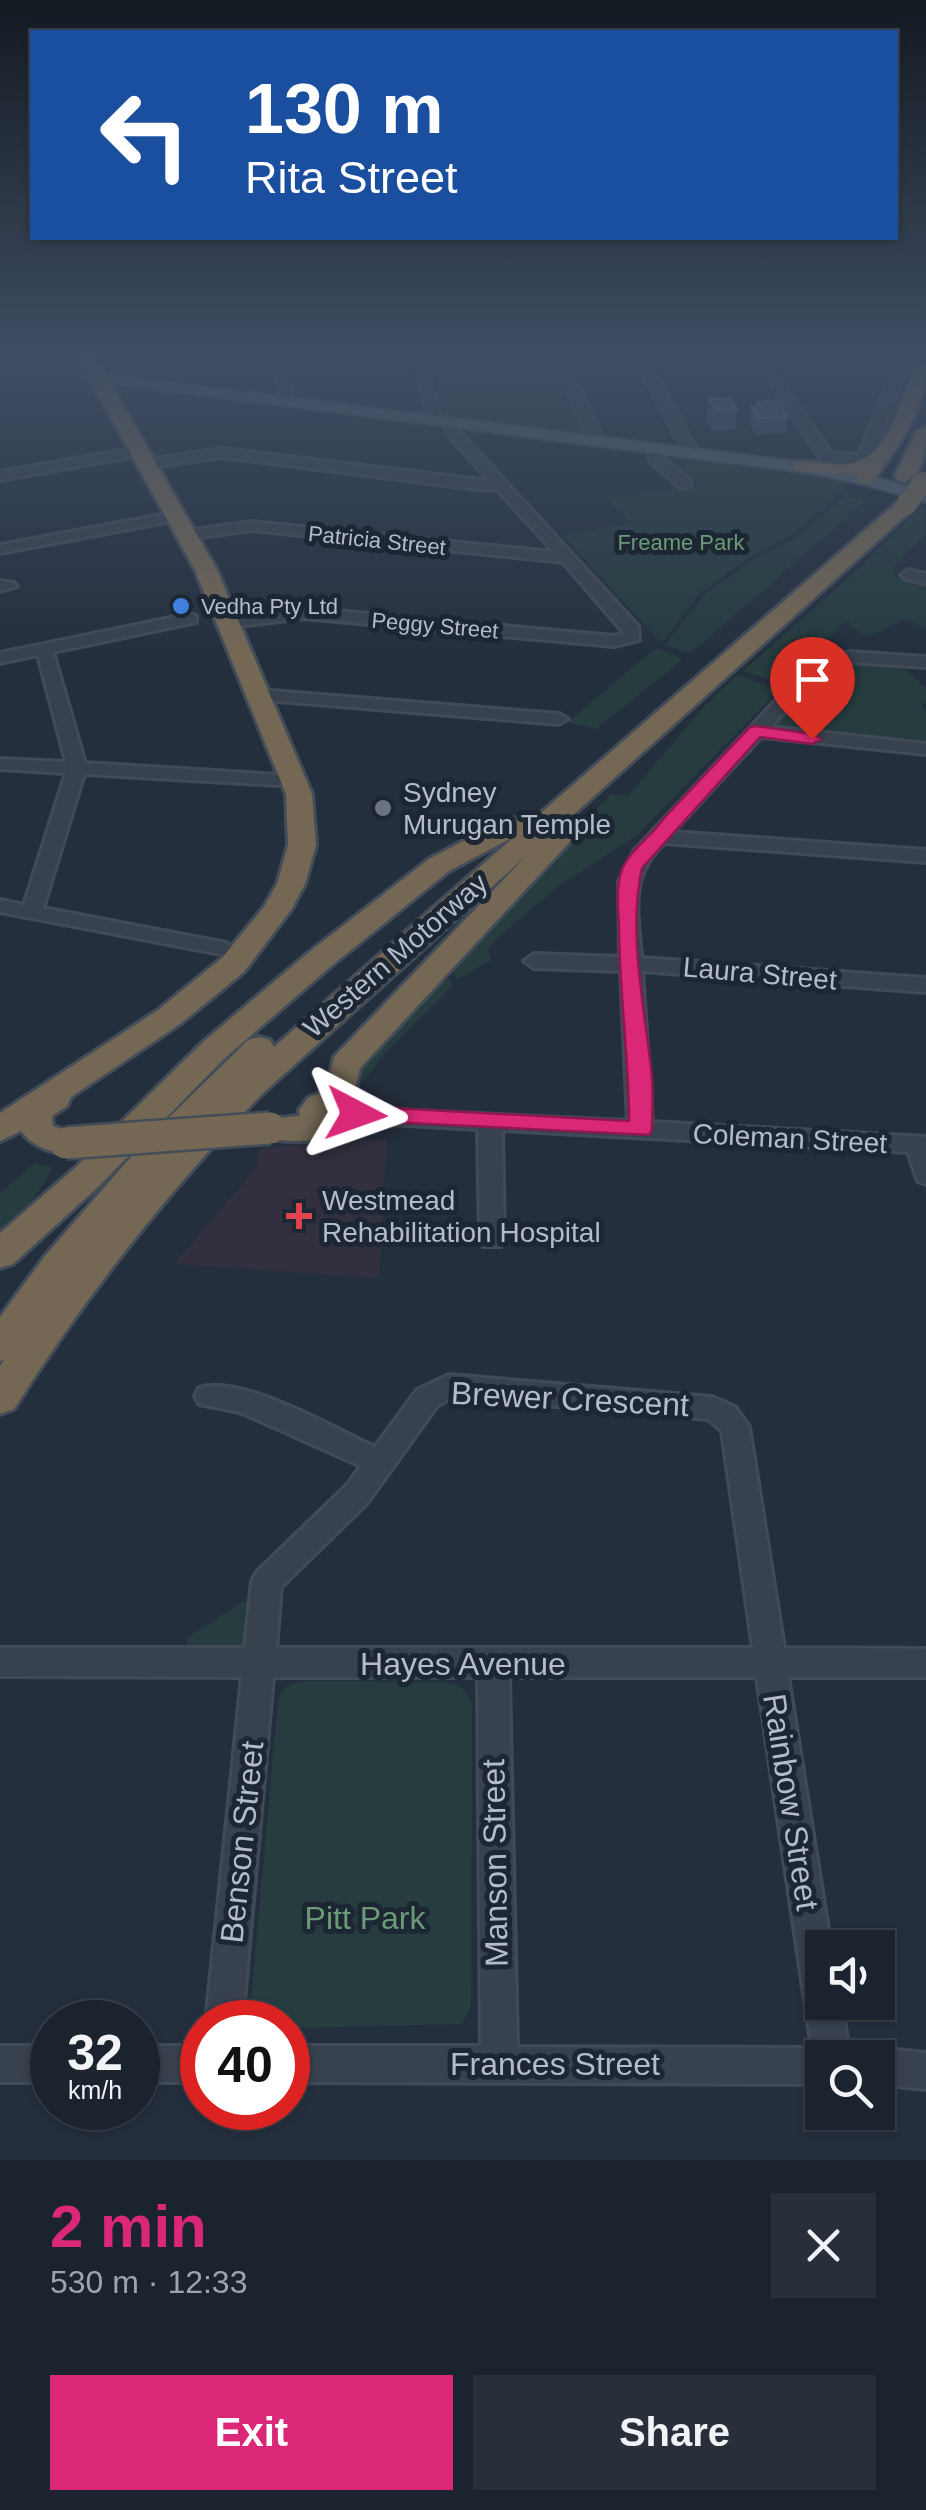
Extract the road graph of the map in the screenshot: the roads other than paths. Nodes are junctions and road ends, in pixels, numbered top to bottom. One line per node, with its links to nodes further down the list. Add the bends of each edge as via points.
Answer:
1 (169, 457): 11 (street)
2 (252, 457): 15 (street)
3 (476, 457): 15 (street)
4 (655, 457): 16 (street)
5 (714, 457): 12 (main road)
6 (829, 457): 7 (street, via 847,462)
7 (861, 457)
8 (881, 457): 12 (highway, via 854,470)
9 (883, 457): 14 (highway)
10 (920, 457): 17 (highway, Western Motorway)
11 (139, 459): 13 (street); 18 (highway); 19 (highway)
12 (801, 468): 14 (main road)
13 (0, 476)
14 (865, 478): 17 (main road)
15 (501, 484): 21 (street)
16 (685, 484)
17 (912, 489): 35 (highway, Western Motorway); 37 (highway, Western Motorway)
18 (167, 518): 20 (street); 36 (highway, via 199,575)
19 (186, 535): 21 (street, Patricia Street, via 250,526); 23 (highway)
20 (0, 548)
21 (568, 558): 23 (street, Peggy Street, via 633,637 614,641 303,613)
22 (190, 619): 25 (street)
23 (229, 625): 29 (highway)
24 (854, 637): 27 (street)
25 (44, 649): 26 (street); 34 (street)
26 (0, 658)
27 (869, 658): 28 (street); 31 (street, via 818,665)
28 (926, 662)
29 (260, 695): 30 (street); 46 (highway, via 299,794 302,844 290,884 277,910 219,978)
30 (560, 719)
31 (756, 731): 32 (street); 38 (street)
32 (926, 749)
33 (0, 764): 34 (street)
34 (77, 768): 36 (street); 41 (street)
35 (606, 770): 48 (highway, via 575,822 346,1065); 60 (highway, Western Motorway, via 218,1118 90,1268)
36 (279, 780): 42 (highway, via 286,824 282,858 267,896)
37 (514, 826): 57 (highway, via 439,865 319,960); 58 (highway, Western Motorway, via 272,1036 177,1128 98,1216)
38 (662, 837): 39 (street); 44 (street, via 630,873)
39 (926, 856)
40 (0, 906): 41 (street)
41 (32, 912): 42 (street)
42 (226, 949): 47 (highway, via 162,999)
43 (534, 961): 44 (street, Laura Street)
44 (630, 966): 45 (street, Laura Street); 51 (street)
45 (926, 986)
46 (81, 1075): 50 (highway); 52 (highway, via 34,1115 37,1130)
47 (0, 1102)
48 (339, 1112): 49 (street, Coleman Street); 52 (highway, Coleman Street, bridge, via 270,1128)
49 (490, 1124): 51 (street, Coleman Street); 56 (street)
50 (0, 1129)
51 (640, 1130): 53 (street, Coleman Street)
52 (66, 1143): 54 (highway, Coleman Street)
53 (922, 1145): 55 (street)
54 (0, 1148)
55 (926, 1175)
56 (492, 1239)
57 (0, 1254)
58 (0, 1346)
59 (209, 1396): 61 (street, via 244,1401)
60 (0, 1398)
61 (380, 1462): 63 (street, Brewer Crescent, via 328,1526 267,1581); 64 (street, Brewer Crescent, via 427,1398 449,1386 712,1408 735,1428)
62 (0, 1662): 63 (street, Hayes Avenue)
63 (260, 1662): 66 (street, Hayes Avenue); 68 (street, Benson Street)
64 (769, 1663): 65 (street, Hayes Avenue); 66 (street, Hayes Avenue); 67 (street, Rainbow Street)
65 (926, 1663)
66 (492, 1664): 69 (street, Manson Street)
67 (812, 1930)
68 (226, 2000)
69 (498, 2062): 72 (street, Frances Street); 73 (street, Frances Street)
70 (0, 2064): 71 (street)
71 (30, 2064)
72 (310, 2064)
73 (805, 2066)
74 (895, 2067): 75 (street)
75 (926, 2070)

